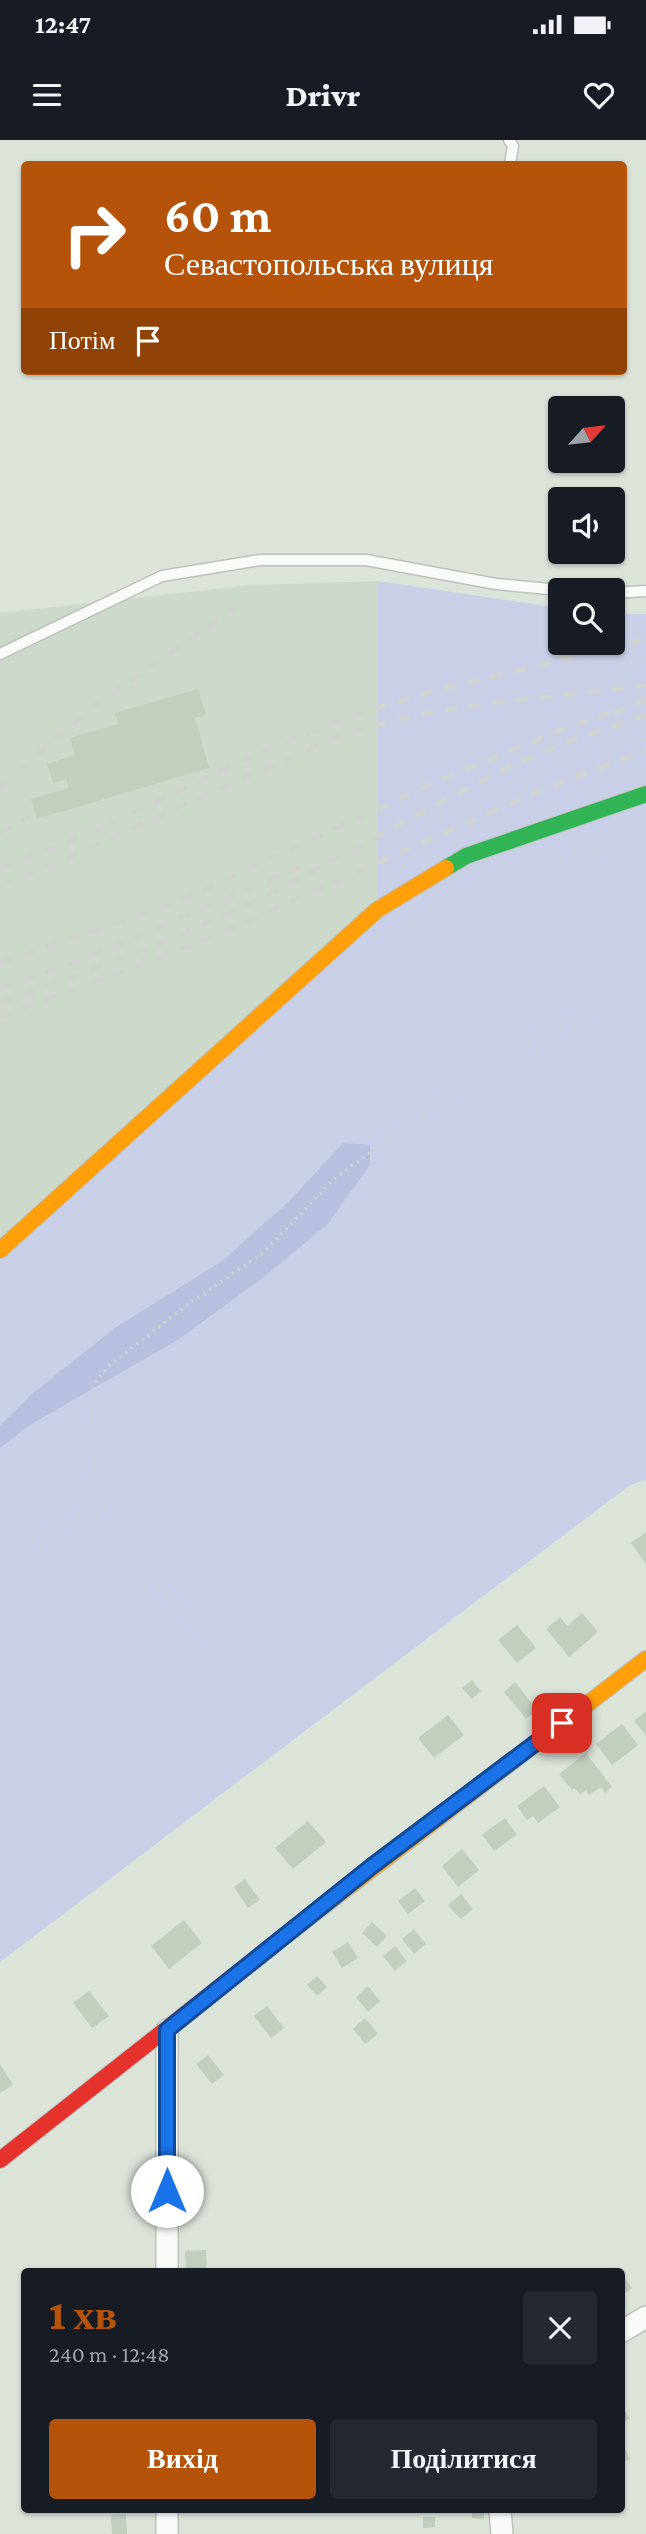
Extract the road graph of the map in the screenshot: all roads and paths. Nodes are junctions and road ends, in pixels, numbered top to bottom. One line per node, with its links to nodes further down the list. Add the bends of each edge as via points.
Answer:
1 (509, 140): 2 (lane, via 513,146)
2 (510, 161)
3 (548, 589): 6 (lane, via 366,560 260,561 162,576)
4 (646, 591): 5 (lane)
5 (625, 592)
6 (0, 654)
7 (646, 794): 9 (street, via 466,856)
8 (646, 836): 9 (path, via 486,883 409,923)
9 (377, 910): 11 (street)
10 (646, 983): 12 (path, via 542,1034 484,1069 334,1179 264,1252 109,1366 95,1382 89,1415)
11 (0, 1250)
12 (92, 1512): 13 (path); 14 (path)
13 (0, 1551)
14 (213, 1646)
15 (646, 1659): 16 (street, via 372,1866)
16 (167, 2030): 17 (street); 18 (street)
17 (0, 2160)
18 (167, 2268)
19 (646, 2317): 20 (street)
20 (625, 2330)
21 (173, 2513): 23 (street)
22 (500, 2513): 24 (street)
23 (167, 2534)
24 (502, 2534)

